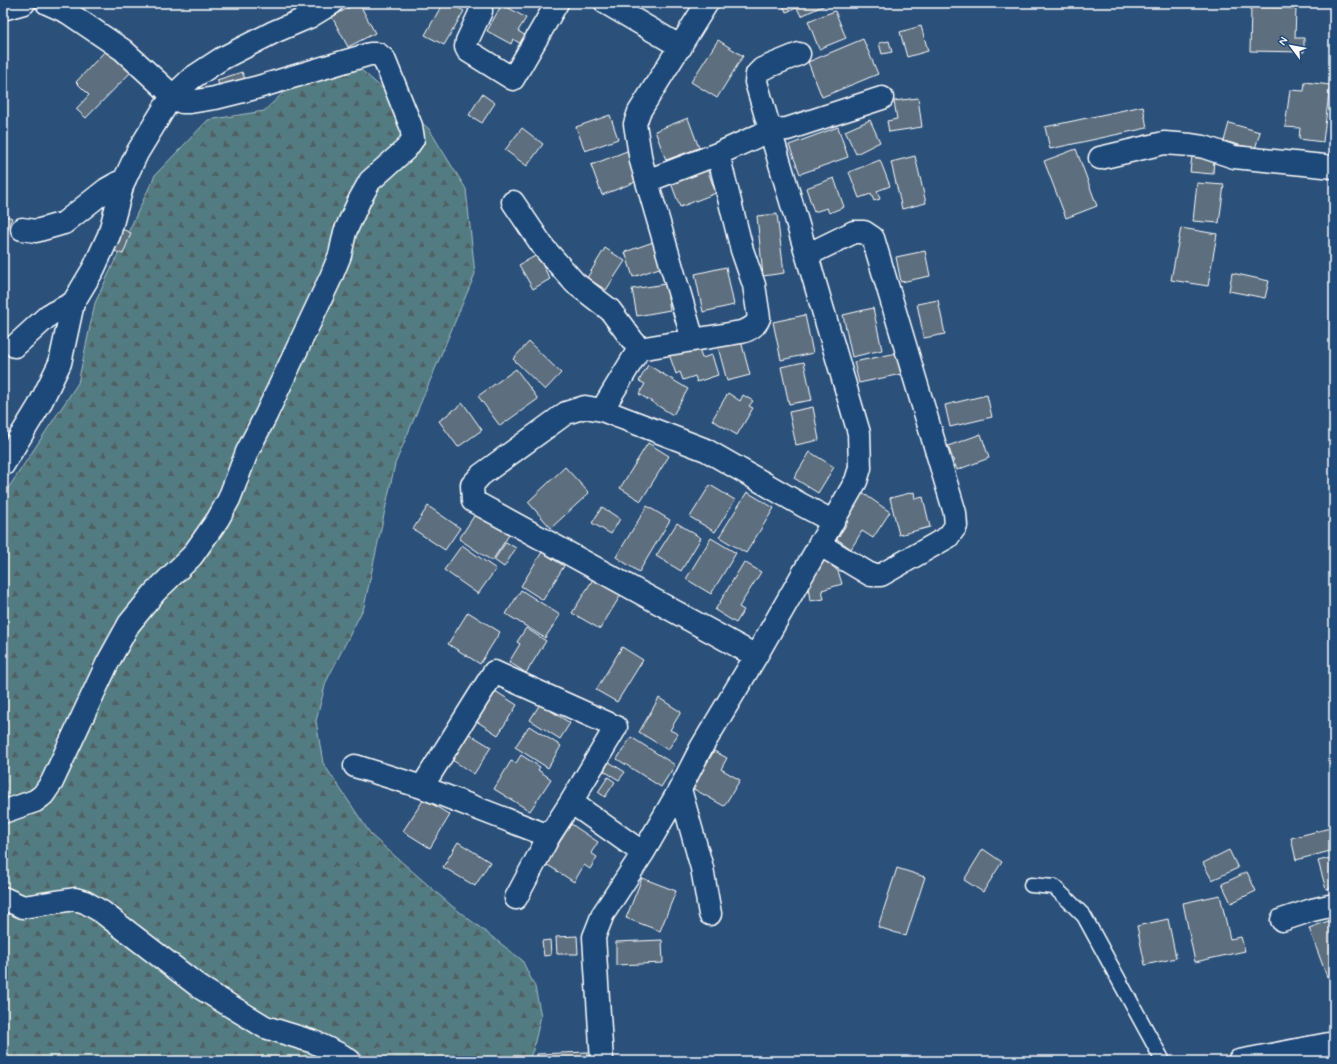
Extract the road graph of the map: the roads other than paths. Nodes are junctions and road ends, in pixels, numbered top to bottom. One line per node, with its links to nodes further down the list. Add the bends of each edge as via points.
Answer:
1 (24, 3): 8 (street)
2 (47, 3): 11 (street, via 67,12 123,50)
3 (332, 3): 11 (street, via 221,59 192,78)
4 (479, 3): 5 (street, via 481,11 466,47 468,51 513,79)
5 (557, 3)
6 (606, 3): 9 (street)
7 (708, 3): 9 (street)
8 (3, 9)
9 (681, 47): 18 (street, via 639,112 635,124)
10 (800, 54): 13 (street, via 762,69 757,74 756,82)
11 (173, 96): 17 (street, via 137,153); 35 (street, via 182,102 215,98 370,54 378,54 384,59 411,126 413,139 406,149 370,181 360,199 345,232 340,255 331,277 247,452 229,499 218,519 192,556 155,592 129,624 108,662 52,782 43,795 35,801)
12 (882, 98): 13 (street, via 787,129)
13 (771, 130): 14 (street); 21 (street)
14 (720, 153): 18 (street); 23 (street, via 719,158 734,219 754,285 758,318 747,330)
15 (1100, 158): 16 (street, via 1164,143 1204,147 1234,157)
16 (1334, 167)
17 (125, 179): 20 (street, via 107,189 64,223 36,231); 22 (street, via 109,235 94,268)
18 (647, 181): 23 (street)
19 (513, 202): 25 (street, via 544,248 575,283 610,310)
20 (22, 229)
21 (808, 255): 28 (street, via 859,439 860,468 856,480); 29 (street, via 854,232 864,232 873,238 955,513 956,526 948,537 881,575 871,574)
22 (73, 303): 24 (street, via 49,315); 27 (street, via 60,363 39,406)
23 (693, 340): 25 (street)
24 (14, 346)
25 (639, 349): 26 (street)
26 (602, 410): 28 (street, via 706,450); 30 (street, via 584,407 566,413 481,475 472,485 473,501)
27 (3, 465)
28 (832, 521): 29 (street)
29 (819, 544): 30 (street)
30 (756, 656): 33 (street, via 701,748)
31 (355, 766): 32 (street)
32 (422, 787): 34 (street, via 494,672 616,727); 36 (street)
33 (680, 789): 37 (street); 42 (street, via 702,868)
34 (571, 802): 36 (street); 37 (street)
35 (3, 812)
36 (549, 836): 40 (street)
37 (642, 853): 47 (street, via 603,914 594,937)
38 (1031, 884): 48 (lane, via 1054,887 1084,916)
39 (3, 898): 46 (street, via 23,906 75,899 85,902 102,912 201,988 265,1028 314,1042)
40 (516, 898)
41 (1334, 905): 43 (street)
42 (710, 914)
43 (1282, 920)
44 (1334, 1042): 45 (street)
45 (1248, 1060)
46 (350, 1061)
47 (602, 1061)
48 (1162, 1061)

